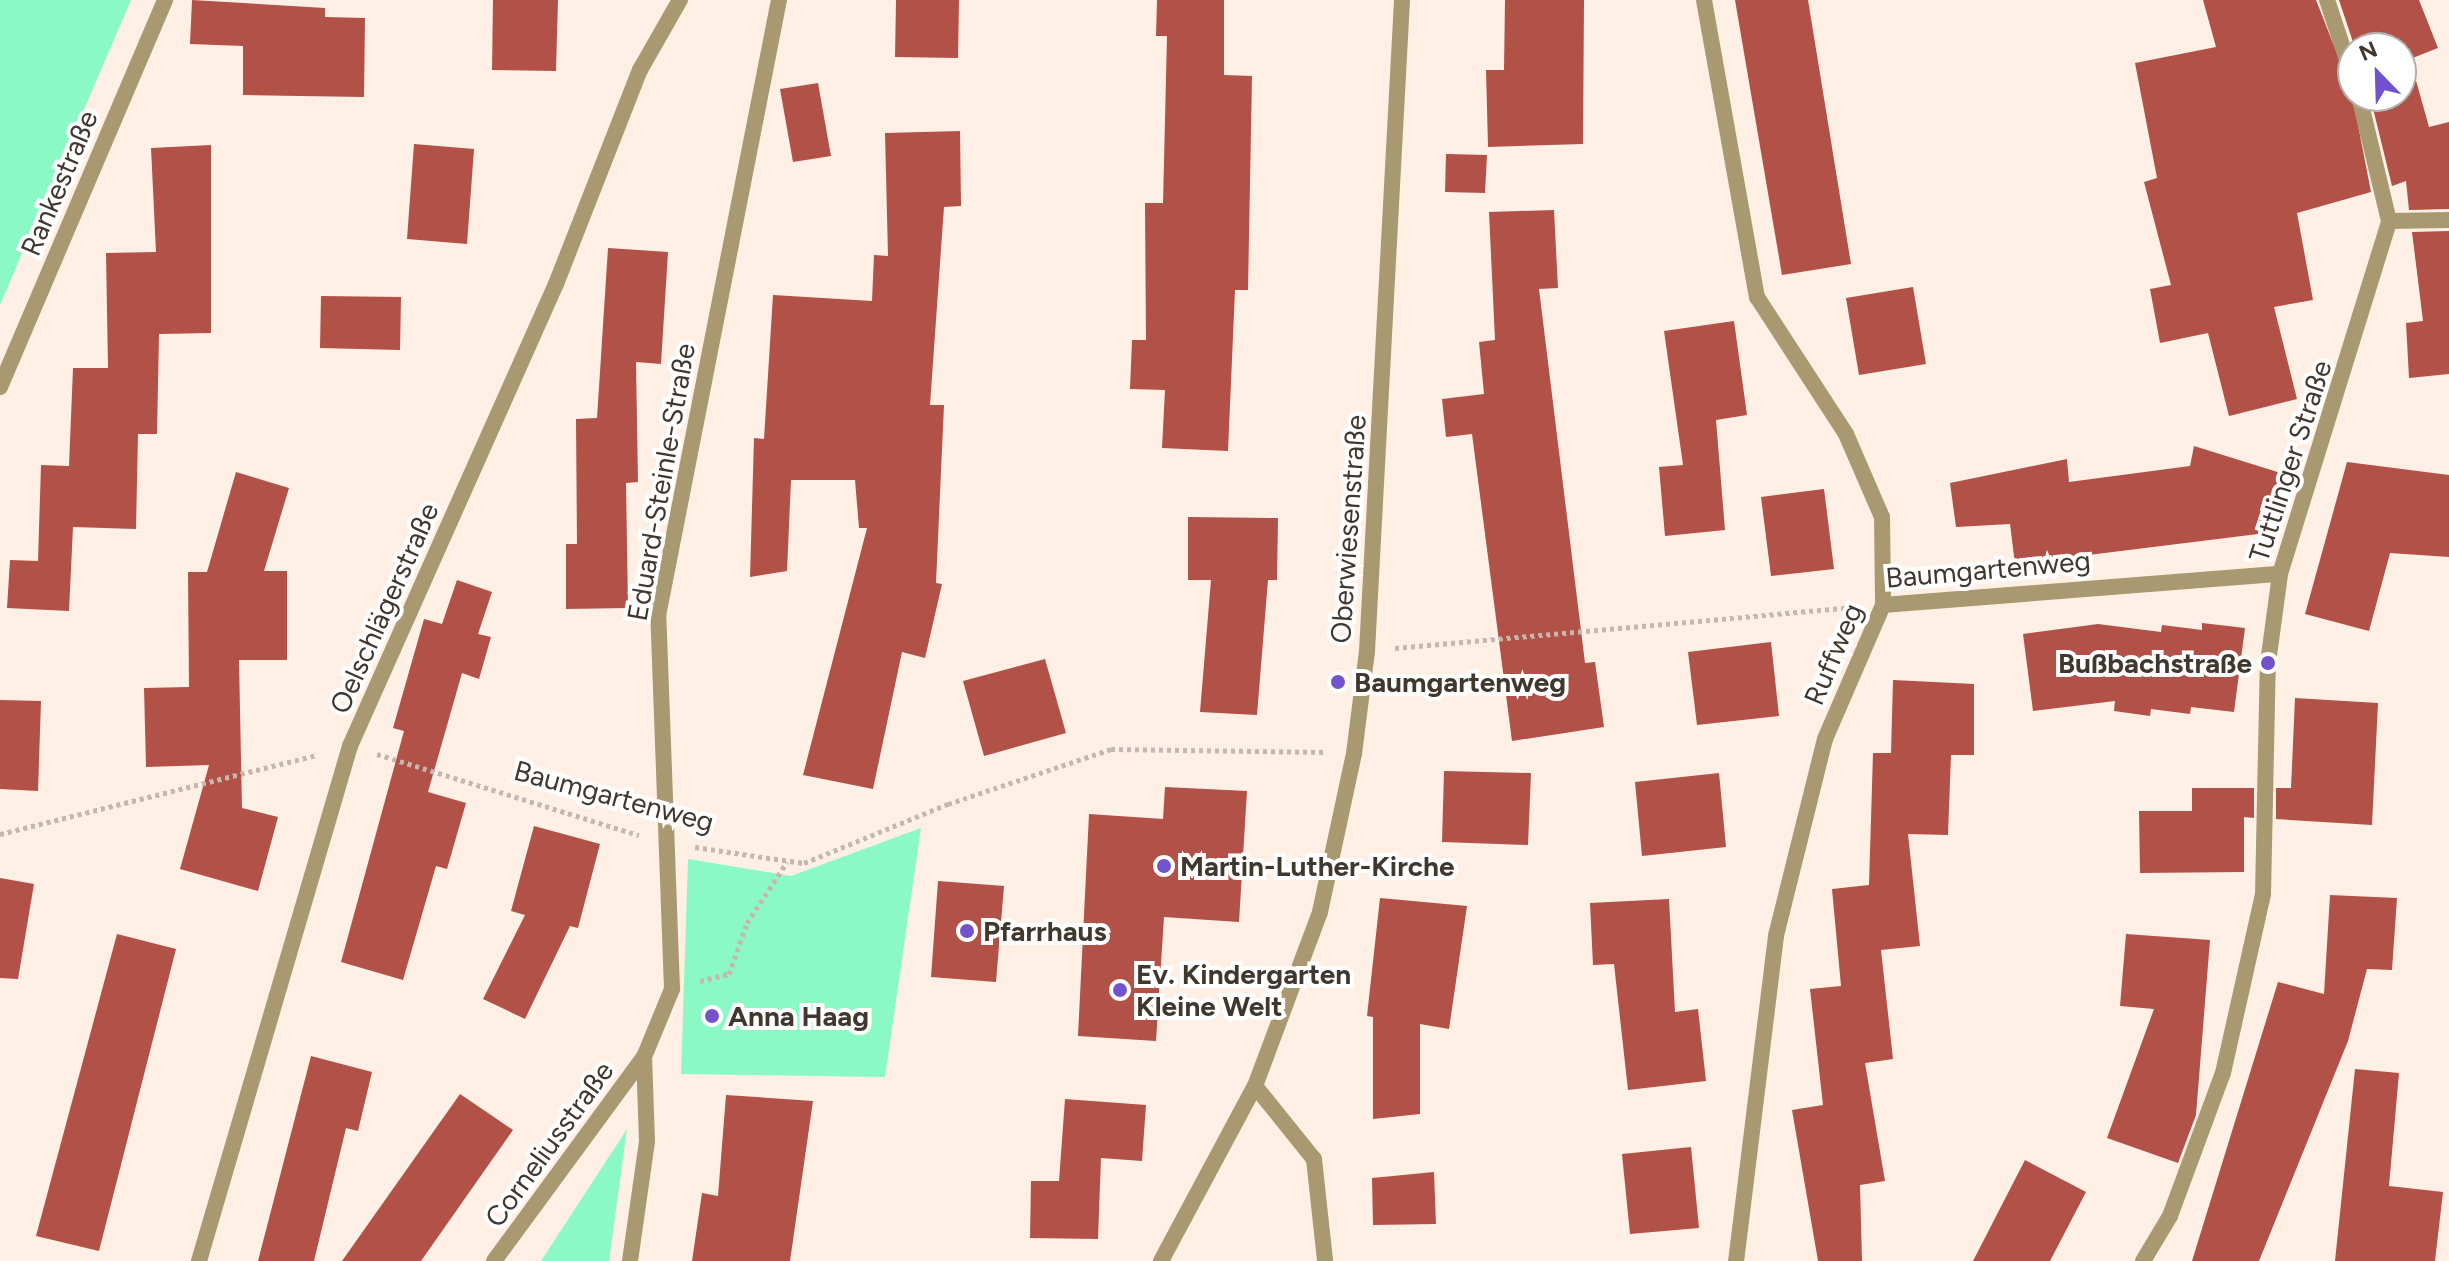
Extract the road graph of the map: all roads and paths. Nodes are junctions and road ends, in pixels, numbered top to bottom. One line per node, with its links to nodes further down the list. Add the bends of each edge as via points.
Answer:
1 (165, 0): 11 (street, Rankestraße)
2 (680, 0): 15 (street, Oelschlägerstraße, via 640,70 556,284)
3 (779, 0): 18 (street, Eduard-Steinle-Straße, via 658,616)
4 (1402, 0): 14 (street, Oberwiesenstraße)
5 (1704, 0): 13 (street, Ruffweg, via 1757,297 1846,434 1882,517)
6 (2327, 0): 7 (street)
7 (2338, 32)
8 (2363, 112): 10 (street)
9 (2449, 220): 10 (street)
10 (2389, 221): 12 (street, Tuttlinger Straße)
11 (0, 387)
12 (2280, 574): 13 (street, Baumgartenweg); 29 (street, Tuttlinger Straße, via 2268,663 2263,894 2223,1073 2170,1216)
13 (1883, 605): 14 (path, Baumgartenweg, via 1748,611); 28 (street, Ruffweg, via 1825,739 1776,936)
14 (1367, 651): 16 (street, Oberwiesenstraße)
15 (350, 746): 17 (path); 18 (path, Baumgartenweg); 23 (street, Oelschlägerstraße)
16 (1354, 754): 19 (path, Baumgartenweg, via 1270,746 1111,749 948,804 804,863); 22 (street, Oberwiesenstraße, via 1320,912)
17 (0, 834)
18 (664, 842): 19 (path, Baumgartenweg); 20 (street, Eduard-Steinle-Straße)
19 (787, 862): 20 (path, via 747,923 729,974)
20 (672, 989): 21 (street, Eduard-Steinle-Straße)
21 (644, 1057): 24 (street, Corneliusstraße); 25 (street, Eduard-Steinle-Straße, via 647,1141)
22 (1255, 1086): 26 (street, Oberwiesenstraße); 27 (street, via 1314,1159)
23 (199, 1261)
24 (494, 1261)
25 (630, 1261)
26 (1161, 1261)
27 (1325, 1261)
28 (1736, 1261)
29 (2143, 1261)

